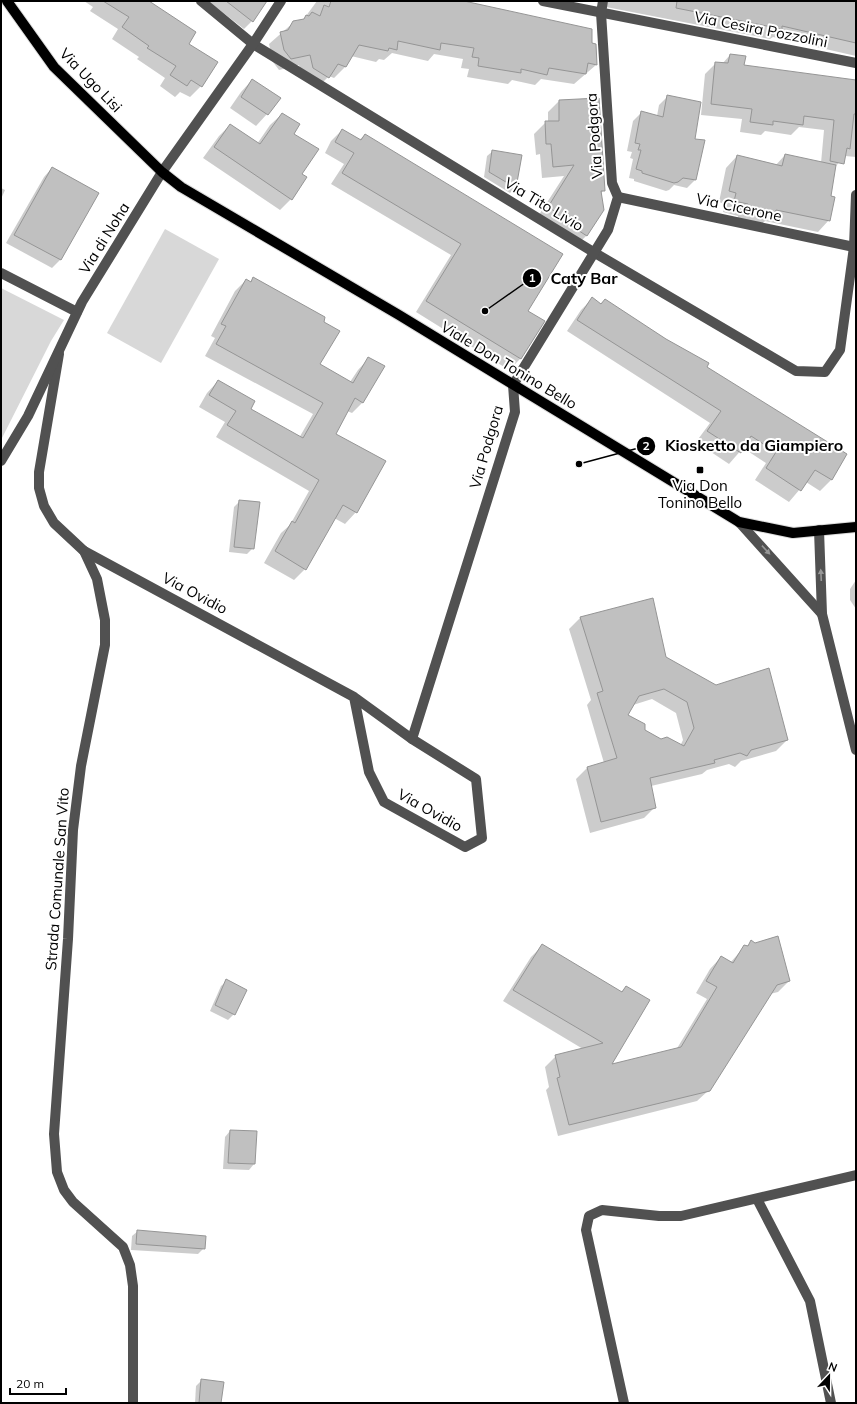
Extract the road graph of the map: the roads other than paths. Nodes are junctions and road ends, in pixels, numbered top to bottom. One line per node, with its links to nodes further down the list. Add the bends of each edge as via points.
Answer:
1 (7, 1): 9 (main road, Via Ugo Lisi, via 54,67)
2 (201, 1): 7 (street, Via Tito Livio)
3 (281, 1): 7 (street, Via di Noha)
4 (543, 1): 6 (street, Via Cesira Pozzolini)
5 (603, 1): 6 (street, Via Podgora)
6 (601, 13): 8 (street, Via Cesira Pozzolini); 11 (street, Via Podgora, via 612,183)
7 (254, 44): 9 (street, Via di Noha); 13 (street, Via Tito Livio)
8 (856, 63)
9 (162, 172): 15 (street, Via di Noha); 17 (main road, Viale Don Tonino Bello, via 181,187)
10 (856, 195): 12 (street)
11 (618, 197): 12 (street, Via Cicerone); 13 (street, Via Podgora, via 608,230)
12 (854, 247): 13 (street, Via Tito Livio, via 840,350 825,372 796,371)
13 (595, 253): 17 (street, Via Podgora)
14 (1, 273): 15 (street)
15 (77, 312): 16 (street, Via di Noha)
16 (59, 354): 18 (street, Via di Noha, via 28,416); 22 (street, Strada Comunale San Vito, via 39,472 39,488 44,506 54,524)
17 (513, 385): 19 (main road, Viale Don Tonino Bello); 25 (street, Via Podgora, via 515,412)
18 (1, 461)
19 (739, 522): 21 (main road, Viale Don Tonino Bello, via 793,533); 23 (street, one-way to 23)
20 (856, 527): 21 (main road, Viale Don Tonino Bello)
21 (819, 530): 23 (street, one-way to 21)
22 (84, 551): 24 (street, Via Ovidio); 29 (street, Strada Comunale San Vito, via 97,579 105,620 105,645 81,766 73,830 54,1134 57,1172 64,1190 73,1202 123,1247 130,1265 133,1286)
23 (822, 614): 26 (street)
24 (354, 697): 25 (street, Via Ovidio); 25 (street, Via Ovidio, via 369,772 384,802 465,847 482,838 476,779)
25 (412, 739)
26 (856, 750)
27 (856, 1175): 28 (street)
28 (757, 1199): 30 (street, via 681,1216 602,1210 589,1216 586,1230); 31 (street, via 810,1301)
29 (132, 1403)
30 (624, 1403)
31 (831, 1403)

